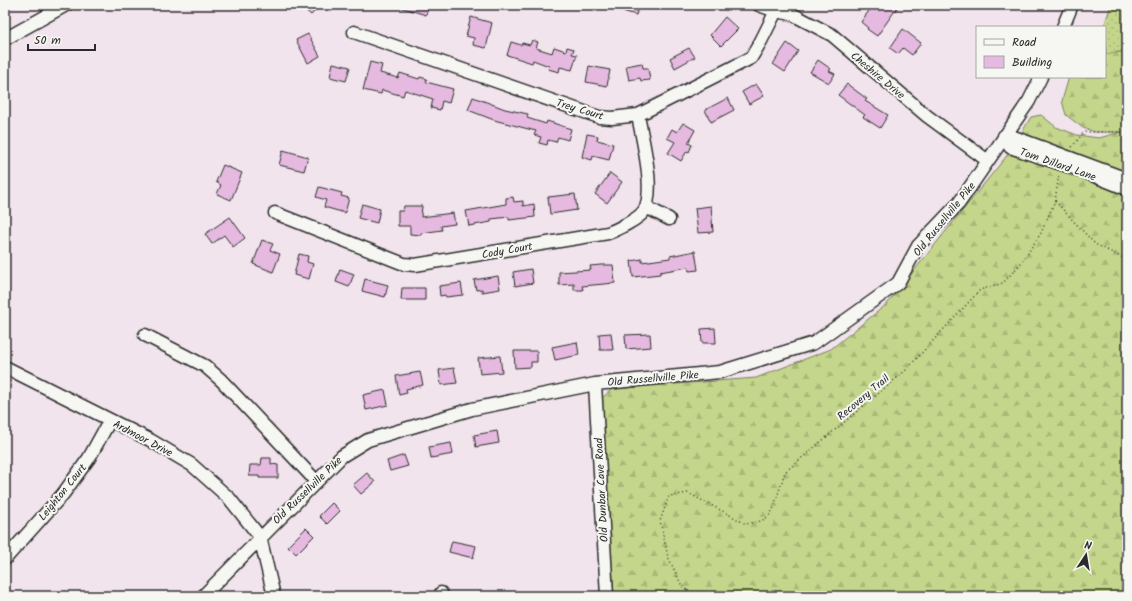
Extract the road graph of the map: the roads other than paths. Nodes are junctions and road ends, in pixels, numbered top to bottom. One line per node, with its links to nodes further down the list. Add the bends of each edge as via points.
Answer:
1 (66, 5): 7 (street)
2 (759, 5): 4 (street, Cheshire Drive)
3 (1072, 5): 5 (street)
4 (776, 11): 9 (street, Trey Court, via 750,58); 11 (street, Cheshire Drive, via 792,14 832,35 927,116)
5 (1064, 26)
6 (354, 32): 9 (street, Trey Court, via 599,117)
7 (5, 39)
8 (1040, 78): 10 (street, Old Russellville Pike, via 1029,101)
9 (638, 115): 14 (street, via 650,184)
10 (1004, 136): 11 (street, Old Russellville Pike); 12 (street, Tom Dillard Lane, via 1014,137); 13 (street, Tom Dillard Lane, via 1010,147)
11 (988, 161): 19 (street, Old Russellville Pike, via 959,203 918,246 898,283 814,343 720,372)
12 (1127, 179)
13 (1127, 189)
14 (646, 207): 15 (street, Cody Court, via 643,213 621,228 608,233 415,265 404,264); 16 (street)
15 (275, 213)
16 (669, 219)
17 (145, 335): 21 (street, via 210,371)
18 (5, 367): 20 (street, Ardmoor Drive)
19 (595, 384): 21 (street, Old Russellville Pike, via 472,409 368,440 342,456); 26 (street, Old Dunbar Cave Road)
20 (110, 420): 22 (street, Ardmoor Drive, via 192,465 229,498); 23 (street, Leighton Court, via 89,458 63,494)
21 (316, 481): 22 (street, Old Russellville Pike)
22 (260, 537): 24 (street, Old Russellville Pike); 25 (street)
23 (5, 559)
24 (203, 596)
25 (274, 596)
26 (607, 596)

